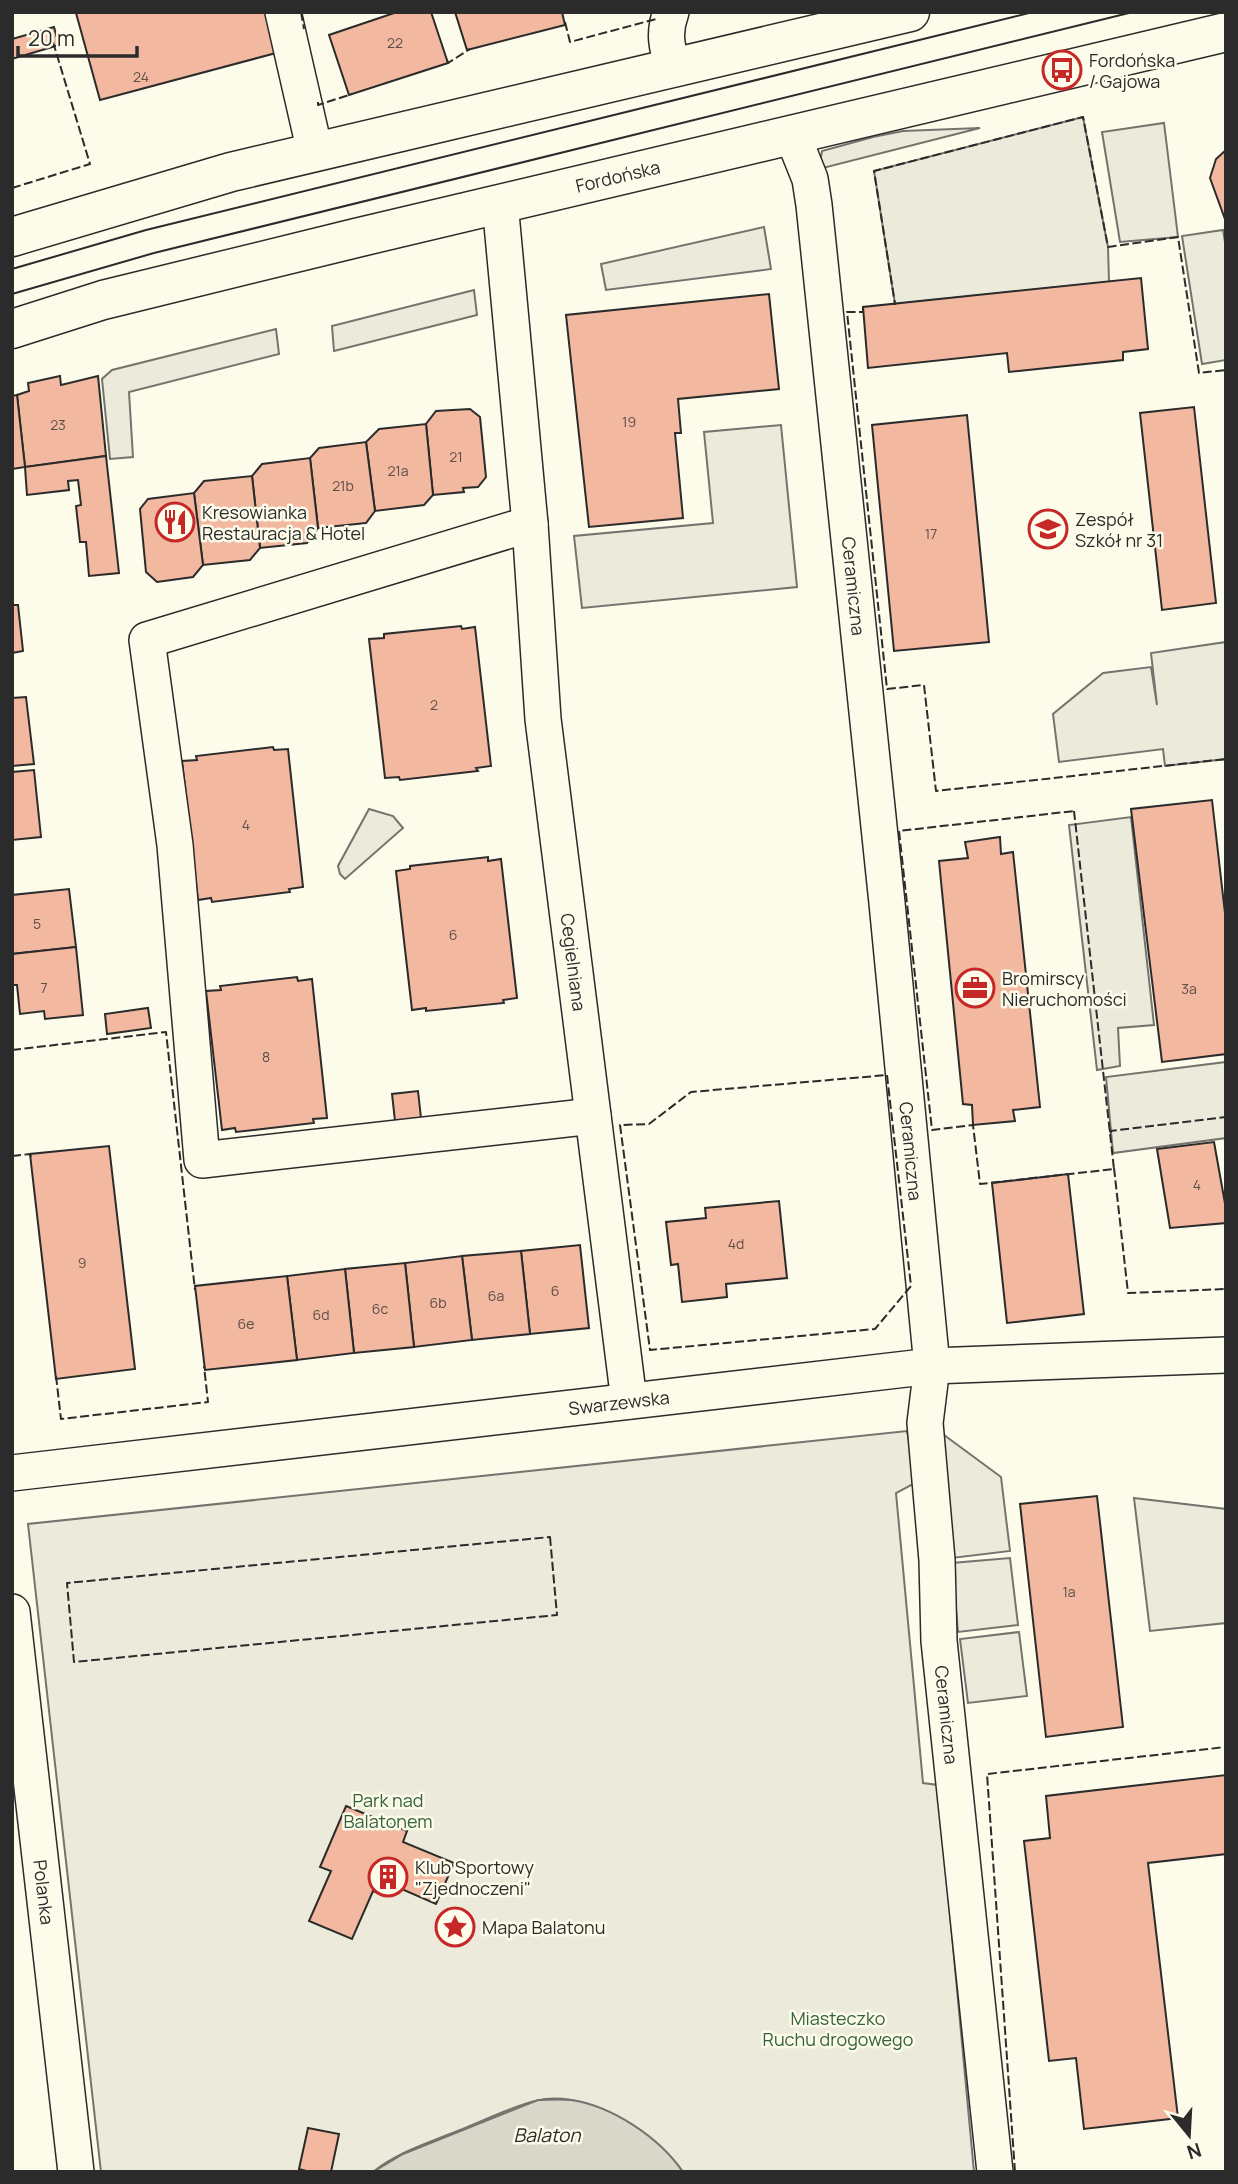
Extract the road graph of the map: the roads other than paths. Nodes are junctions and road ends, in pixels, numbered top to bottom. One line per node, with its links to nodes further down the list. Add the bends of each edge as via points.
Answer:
1 (283, 12): 7 (street)
2 (671, 12): 5 (street, via 665,38)
3 (910, 12): 5 (main road)
4 (1226, 34): 6 (main road, Fordońska)
5 (673, 68): 7 (main road)
6 (792, 134): 8 (main road, Fordońska); 14 (street, Ceramiczna, via 810,179 818,247)
7 (315, 152): 9 (main road)
8 (500, 203): 10 (main road, Fordońska, via 103,300); 11 (street, Cegielniana)
9 (12, 237)
10 (12, 329)
11 (530, 524): 12 (street, Cegielniana, via 543,719); 12 (street, via 147,640 175,845 202,1160)
12 (593, 1116): 15 (street, Cegielniana)
13 (1226, 1355): 14 (street, Swarzewska)
14 (932, 1366): 15 (street, Swarzewska); 19 (street, Ceramiczna, via 925,1423 939,1641)
15 (629, 1401): 16 (street, Swarzewska)
16 (12, 1473)
17 (12, 1612): 18 (street, Polanka)
18 (76, 2172)
19 (995, 2172)

